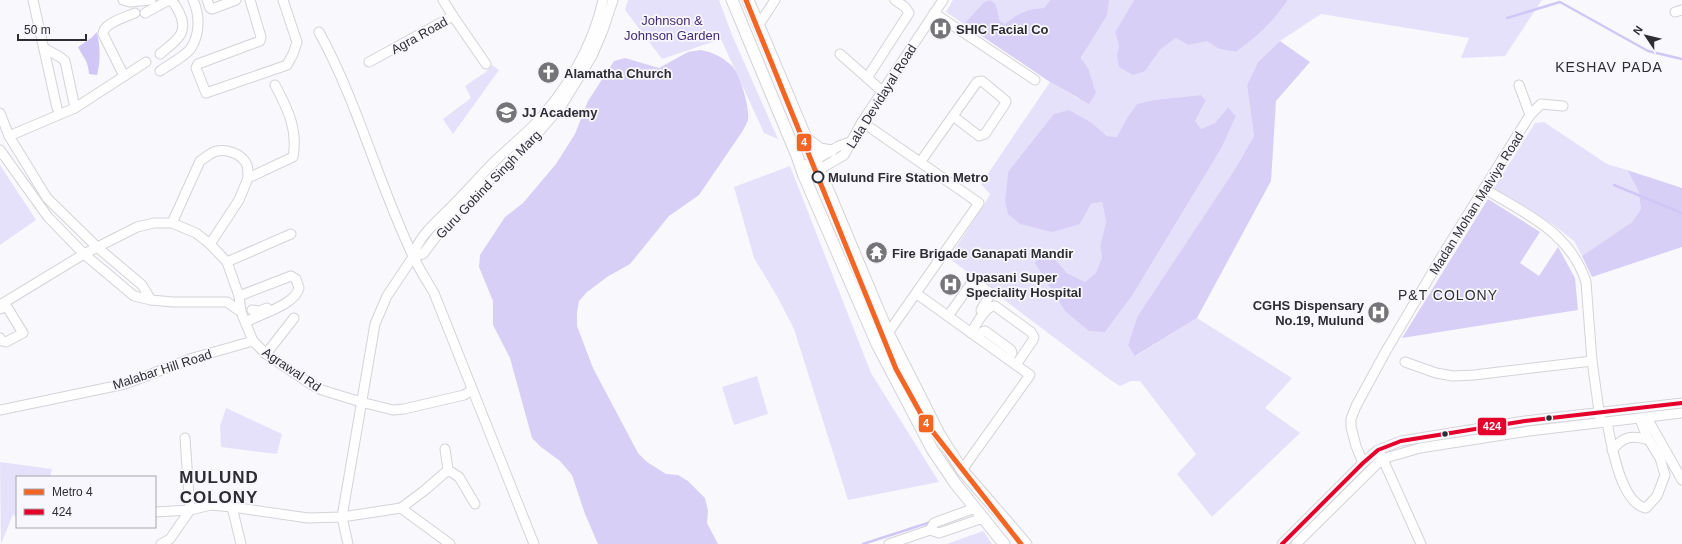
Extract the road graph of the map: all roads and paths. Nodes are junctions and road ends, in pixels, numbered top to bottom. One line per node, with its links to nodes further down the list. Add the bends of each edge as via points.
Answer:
1 (32, 0): 25 (street)
2 (123, 0): 3 (street)
3 (151, 0)
4 (193, 0): 20 (street)
5 (207, 0): 6 (street, via 212,9)
6 (236, 0)
7 (250, 0): 8 (street, via 260,41 198,64 196,68 206,93 287,65 296,42)
8 (283, 0)
9 (444, 0): 21 (street, Agra Road)
10 (603, 0): 55 (street, Guru Gobind Singh Marg, via 589,45 556,98 534,126 494,162)
11 (612, 0): 55 (street, Guru Gobind Singh Marg, via 592,56 562,105 537,134)
12 (732, 0): 52 (main road)
13 (748, 0): 23 (main road)
14 (775, 0): 23 (street)
15 (895, 0): 33 (street, via 909,13)
16 (931, 0): 17 (street)
17 (938, 6): 34 (street); 37 (street, Lala Devidayal Road)
18 (135, 12): 32 (street, via 103,30)
19 (145, 13): 22 (street, via 169,0 175,4)
20 (199, 16): 22 (street); 31 (street, via 190,50)
21 (453, 16): 29 (street, Agra Road); 30 (street)
22 (182, 21): 26 (street, via 183,31 180,37)
23 (758, 26): 46 (main road)
24 (319, 32): 61 (street, via 336,64)
25 (44, 48): 39 (street); 40 (street, via 65,62)
26 (160, 54)
27 (840, 54): 33 (street)
28 (146, 62): 32 (street)
29 (369, 62)
30 (486, 64)
31 (160, 71)
32 (124, 76): 40 (street)
33 (867, 78): 37 (street)
34 (1035, 80)
35 (275, 85): 53 (street, via 287,107 293,128 296,143 293,157)
36 (1519, 85): 42 (street)
37 (882, 91): 44 (street, Lala Devidayal Road)
38 (1563, 106): 42 (street, via 1541,104)
39 (57, 108)
40 (75, 108): 45 (street)
41 (0, 113): 45 (street)
42 (1530, 115): 54 (street, Madan Mohan Malviya Road)
43 (952, 116): 43 (street, via 982,136 1006,101 980,81); 50 (street)
44 (862, 122): 47 (street, Lala Devidayal Road); 50 (street)
45 (9, 136): 59 (street, via 46,198)
46 (807, 138): 49 (main road, via 820,149); 51 (main road)
47 (850, 142): 49 (street); 51 (street, Lala Devidayal Road, via 844,155)
48 (0, 150): 60 (street, via 44,212)
49 (831, 151): 51 (street)
50 (921, 161): 65 (street, via 979,203)
51 (818, 164): 52 (street, Lala Devidayal Road); 76 (main road)
52 (802, 172): 79 (main road)
53 (248, 178): 56 (street, via 247,165 238,155 229,151 217,151 207,156 200,161); 58 (street, via 239,200)
54 (1485, 188): 81 (street, via 1547,226 1576,256 1586,282); 98 (street, Madan Mohan Malviya Road, via 1418,296 1356,406 1351,427)
55 (444, 220): 61 (street, Guru Gobind Singh Marg, via 415,248); 61 (street, Guru Gobind Singh Marg, via 424,254)
56 (172, 223): 58 (street, via 196,233); 59 (street, via 154,223 137,227)
57 (291, 234): 62 (street)
58 (210, 244): 62 (street)
59 (97, 248): 60 (street); 67 (street, via 142,285)
60 (84, 254): 67 (street, via 134,296); 68 (street)
61 (413, 257): 84 (street, via 434,293); 85 (street, Guru Gobind Singh Marg, via 387,296 375,324)
62 (227, 262): 66 (street)
63 (298, 291): 64 (street, via 296,279 292,276); 70 (street, via 260,311); 74 (street, via 295,296 264,315)
64 (248, 292): 66 (street); 70 (street)
65 (916, 294): 72 (street); 76 (street)
66 (239, 296): 71 (street)
67 (152, 300): 71 (street, via 227,302)
68 (0, 305)
69 (0, 309): 77 (street, via 7,307 23,333 6,342)
70 (252, 310): 74 (street)
71 (241, 312): 74 (street, Agrawal Rd)
72 (949, 314): 75 (street); 75 (street, via 972,281 991,292)
73 (294, 318): 80 (street)
74 (248, 321): 78 (street, Agrawal Rd)
75 (973, 332): 83 (street); 83 (street, via 989,307 995,306 1031,332 1034,337)
76 (888, 333): 79 (street); 100 (main road, via 939,434)
77 (0, 338)
78 (254, 341): 80 (street, Agrawal Rd); 87 (street, Malabar Hill Road, via 193,358 125,384)
79 (877, 344): 105 (main road, via 932,450)
80 (266, 354): 85 (street, Agrawal Rd, via 312,385)
81 (1592, 361): 82 (street, via 1453,376); 88 (street)
82 (1405, 362)
83 (1017, 363): 100 (street, via 1030,375)
84 (472, 390): 85 (street, Agrawal Rd, via 464,395 398,410); 116 (street)
85 (361, 402): 108 (street, Guru Gobind Singh Marg)
86 (1680, 403): 88 (street); 89 (street)
87 (0, 410)
88 (1599, 413): 91 (street); 95 (street, via 1525,421 1401,441)
89 (1682, 413): 90 (street)
90 (1643, 418): 91 (street); 93 (street); 101 (street)
91 (1604, 423): 96 (street); 97 (street, via 1529,431 1420,448)
92 (185, 438): 106 (street)
93 (1649, 440): 96 (street, via 1632,436 1619,442); 96 (street, via 1660,458 1665,475 1657,496 1646,508 1640,507 1630,498)
94 (446, 449): 99 (street)
95 (1378, 450): 97 (street); 98 (street)
96 (1612, 450)
97 (1382, 459): 120 (street); 121 (street)
98 (1363, 463): 111 (street)
99 (448, 470): 102 (street, via 459,477); 104 (street)
100 (962, 470): 119 (main road)
101 (1682, 480)
102 (475, 504)
103 (232, 507): 106 (street, via 211,505); 108 (street, via 308,518); 113 (street)
104 (401, 508): 108 (street); 115 (street)
105 (975, 508): 109 (main road); 110 (street, via 934,524)
106 (190, 510): 107 (street); 112 (street, via 170,539)
107 (156, 512)
108 (342, 517): 114 (street, Guru Gobind Singh Marg)
109 (983, 518): 110 (street, via 939,533); 118 (main road)
110 (930, 530): 117 (street)
111 (1284, 543)
112 (161, 544)
113 (241, 544)
114 (348, 544)
115 (450, 544)
116 (534, 544)
117 (889, 544)
118 (1004, 544)
119 (1026, 544)
120 (1296, 544)
121 (1421, 544)

